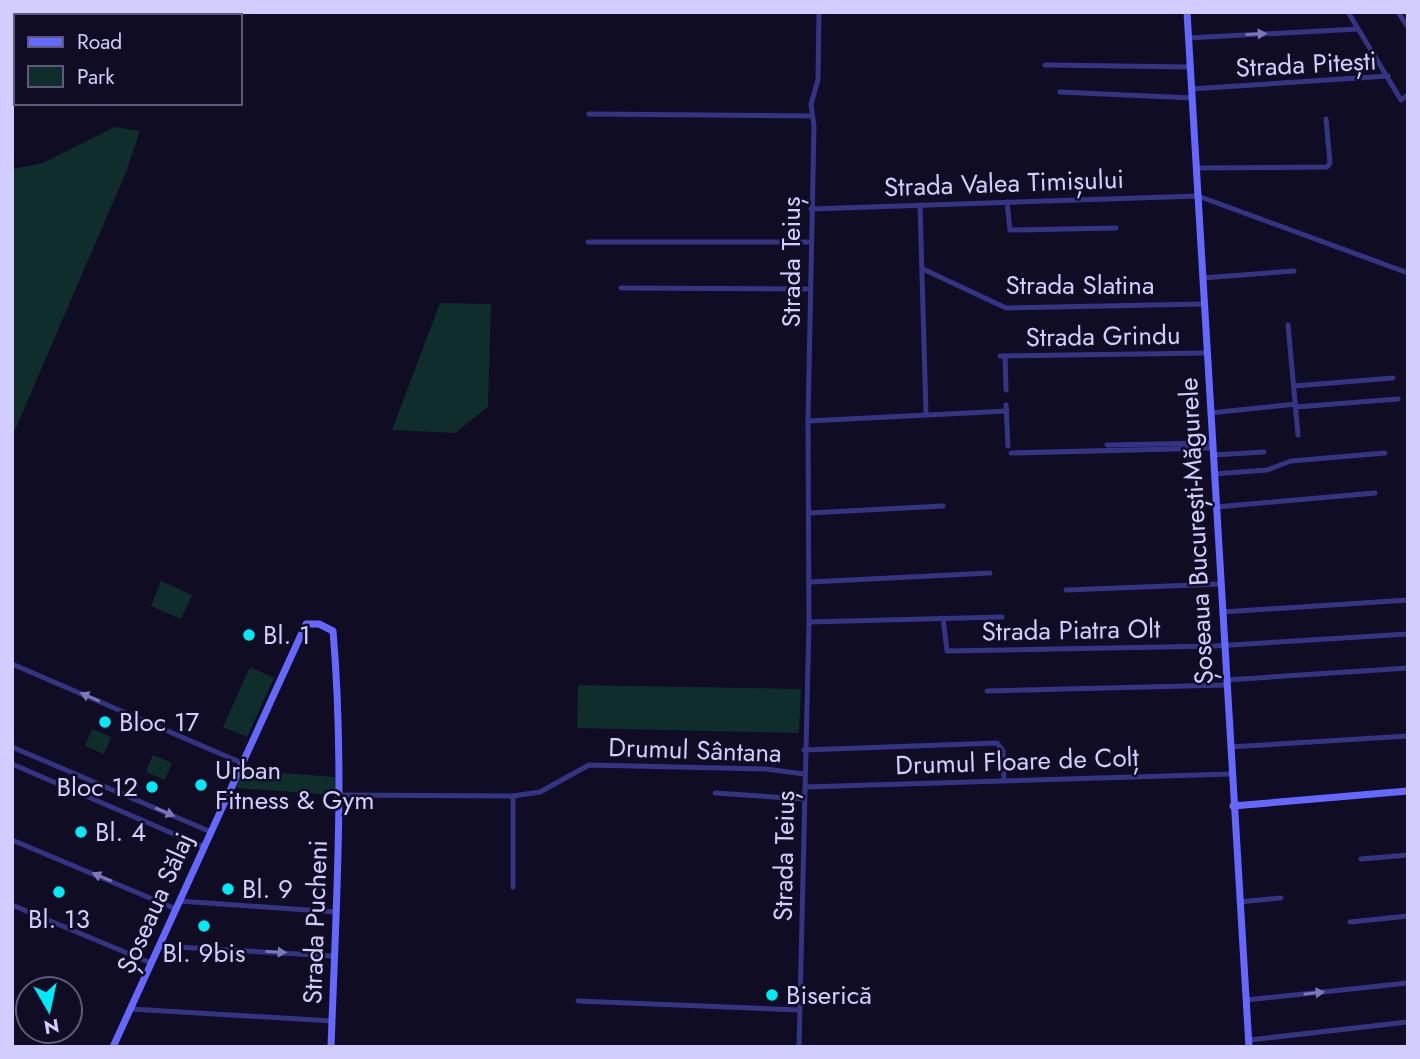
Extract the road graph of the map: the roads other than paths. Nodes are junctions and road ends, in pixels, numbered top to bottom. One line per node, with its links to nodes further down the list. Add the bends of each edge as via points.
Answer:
1 (819, 12): 15 (street, Strada Teiuș, via 818,80)
2 (1187, 12): 7 (street, Șoseaua București-Măgurele)
3 (1348, 12): 6 (street)
4 (1398, 12): 5 (street, Strada Pitești)
5 (1408, 27)
6 (1358, 29): 7 (street, one-way to 6); 10 (street)
7 (1188, 38): 9 (street, Șoseaua București-Măgurele)
8 (1045, 65): 9 (street)
9 (1190, 67): 12 (street, Șoseaua București-Măgurele)
10 (1388, 76): 12 (street, Strada Pitești); 13 (street, Strada Pitești, via 1401,100)
11 (1060, 92): 12 (street, Strada Pitești)
12 (1191, 93): 17 (street, Șoseaua București-Măgurele)
13 (1408, 95)
14 (589, 114): 15 (street)
15 (812, 116): 21 (street, Strada Teiuș)
16 (1326, 119): 17 (street, via 1327,167)
17 (1196, 167): 18 (street, Șoseaua București-Măgurele)
18 (1198, 196): 19 (street, Strada Valea Timișului); 27 (street); 28 (street, Șoseaua București-Măgurele)
19 (1007, 202): 20 (street, Strada Valea Timișului); 22 (street, via 1010,230)
20 (920, 205): 21 (street, Strada Valea Timișului); 25 (street)
21 (811, 209): 24 (street, Strada Teiuș)
22 (1116, 228)
23 (588, 242): 24 (street)
24 (811, 242): 30 (street, Strada Teiuș)
25 (923, 269): 31 (street, Strada Slatina, via 1006,308); 40 (street)
26 (1294, 271): 28 (street)
27 (1408, 273)
28 (1202, 278): 31 (street, Șoseaua București-Măgurele)
29 (621, 288): 30 (street)
30 (811, 289): 41 (street, Strada Teiuș)
31 (1203, 304): 33 (street, Șoseaua București-Măgurele)
32 (1288, 325): 35 (street)
33 (1206, 353): 36 (street, Strada Grindu, via 1003,356); 39 (street, Șoseaua București-Măgurele)
34 (1393, 378): 35 (street)
35 (1294, 386): 38 (street)
36 (1006, 390)
37 (1398, 399): 38 (street)
38 (1296, 406): 39 (street); 42 (street)
39 (1210, 413): 44 (street, Șoseaua București-Măgurele)
40 (926, 414): 41 (street); 44 (street, via 1007,408 1009,449)
41 (808, 421): 51 (street, Strada Teiuș)
42 (1298, 435)
43 (1107, 445): 44 (street)
44 (1212, 449): 45 (street); 47 (street, Șoseaua București-Măgurele)
45 (1264, 452)
46 (1385, 453): 47 (street, via 1291,461 1267,470)
47 (1214, 474): 50 (street, Șoseaua București-Măgurele)
48 (1375, 493): 50 (street)
49 (943, 506): 51 (street)
50 (1216, 507): 54 (street, Șoseaua București-Măgurele)
51 (809, 513): 53 (street, Strada Teiuș)
52 (990, 573): 53 (street)
53 (810, 582): 60 (street, Strada Teiuș)
54 (1220, 584): 55 (street); 57 (street, Șoseaua București-Măgurele)
55 (1066, 590)
56 (1408, 600): 57 (street)
57 (1222, 612): 63 (street, Șoseaua București-Măgurele)
58 (1002, 617): 59 (street)
59 (943, 618): 60 (street); 63 (street, Strada Piatra Olt, via 946,650)
60 (809, 622): 71 (street, Strada Teiuș)
61 (332, 631): 72 (street, Șoseaua Sălaj, via 306,624); 80 (street, Strada Pucheni)
62 (1408, 634): 63 (street, Strada Piatra Olt)
63 (1224, 646): 66 (street, Șoseaua București-Măgurele)
64 (12, 664): 72 (street, one-way to 64)
65 (1408, 668): 66 (street)
66 (1226, 682): 67 (street); 70 (street, Șoseaua București-Măgurele)
67 (987, 691)
68 (1408, 736): 70 (street)
69 (12, 747): 84 (street, one-way to 84)
70 (1230, 747): 74 (street, Șoseaua București-Măgurele)
71 (804, 750): 75 (street, Strada Teiuș); 76 (street, via 997,743 1003,751)
72 (243, 763): 84 (street, Șoseaua Sălaj)
73 (12, 764): 86 (street)
74 (1231, 774): 76 (street, Drumul Floare de Colț); 83 (street, Șoseaua București-Măgurele)
75 (804, 775): 77 (street, Strada Teiuș); 81 (street, Drumul Sântana, via 766,769 589,765 540,792)
76 (1004, 781): 77 (street, Drumul Floare de Colț)
77 (805, 787): 82 (street, Strada Teiuș)
78 (1408, 791): 83 (street)
79 (715, 793): 82 (street)
80 (341, 796): 81 (street, Drumul Sântana); 94 (street, Strada Pucheni)
81 (513, 796): 89 (street)
82 (804, 799): 104 (street, Strada Teiuș)
83 (1233, 806): 91 (street, Șoseaua București-Măgurele)
84 (211, 832): 86 (street, Șoseaua Sălaj)
85 (12, 840): 93 (street, one-way to 85)
86 (204, 847): 93 (street, Șoseaua Sălaj)
87 (1408, 855): 88 (street)
88 (1361, 859)
89 (513, 887)
90 (1281, 898): 91 (street)
91 (1240, 902): 101 (street, Șoseaua București-Măgurele)
92 (12, 905): 99 (street)
93 (178, 905): 94 (street); 97 (street, Șoseaua Sălaj)
94 (336, 912): 98 (street, Strada Pucheni)
95 (1408, 916): 96 (street)
96 (1350, 922)
97 (159, 946): 98 (street, one-way to 98); 99 (street, Șoseaua Sălaj)
98 (334, 956): 105 (street, Strada Pucheni)
99 (151, 963): 103 (street, Șoseaua Sălaj)
100 (1408, 983): 101 (street, one-way to 100)
101 (1246, 1000): 107 (street, Șoseaua București-Măgurele)
102 (578, 1001): 104 (street)
103 (131, 1009): 105 (street); 108 (street, Șoseaua Sălaj)
104 (800, 1010): 110 (street, Strada Teiuș)
105 (332, 1021): 109 (street, Strada Pucheni)
106 (1408, 1022): 107 (street)
107 (1249, 1043)
108 (113, 1047)
109 (331, 1047)
110 (799, 1047)

